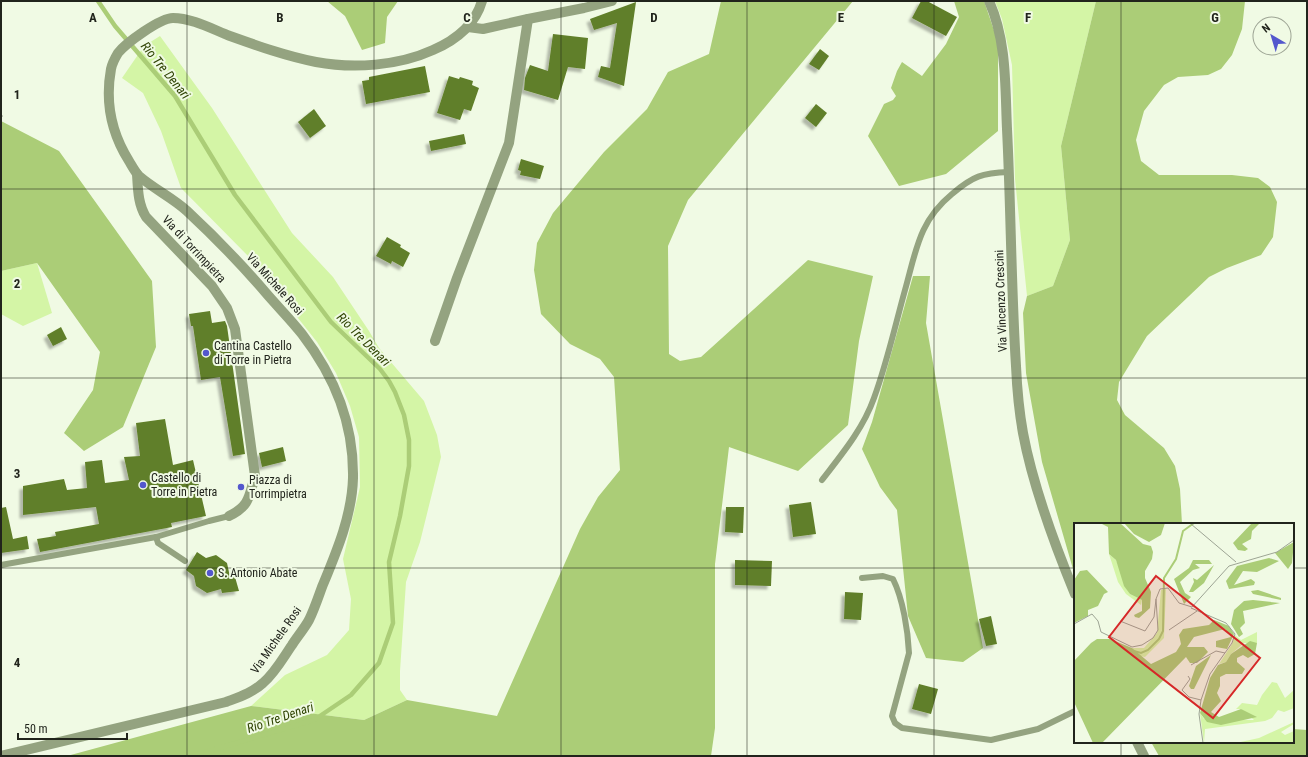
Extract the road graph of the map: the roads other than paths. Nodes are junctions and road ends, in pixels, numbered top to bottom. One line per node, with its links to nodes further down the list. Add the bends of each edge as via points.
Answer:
1 (482, 1): 5 (street, Via Michele Rosi, via 477,15)
2 (612, 1): 4 (street)
3 (989, 1): 6 (street, Via Vincenzo Crescini, via 998,26 1004,60)
4 (528, 19): 5 (street, via 483,29); 8 (street, via 509,143)
5 (468, 27): 7 (street, Via Michele Rosi, via 440,47 412,58 349,64 319,63 294,57 185,20 168,18 157,23 124,48 117,55 111,68 109,110 112,125 125,156)
6 (1009, 172): 9 (lane, via 974,177 943,201 928,220 918,242 870,409 857,432); 15 (street, Via Vincenzo Crescini, via 1016,366 1023,433 1041,500)
7 (137, 174): 10 (street, Via di Torrimpietra, via 140,203 146,217 212,286 227,308 235,328 255,476 244,507); 18 (street, Via Michele Rosi, via 181,205 244,267 302,333 319,359 334,384 348,423 353,479 348,513 309,620 269,677 256,688 226,702)
8 (435, 341)
9 (822, 480)
10 (229, 516): 11 (lane)
11 (156, 537): 12 (lane, via 158,543); 13 (lane)
12 (186, 561)
13 (1, 565)
14 (862, 578): 16 (lane, via 883,576 893,579 899,592 909,653 892,716 895,723 902,728 991,740 1038,729)
15 (1074, 592)
16 (1074, 712)
17 (1138, 743): 19 (street)
18 (1, 756)
19 (1144, 756)

